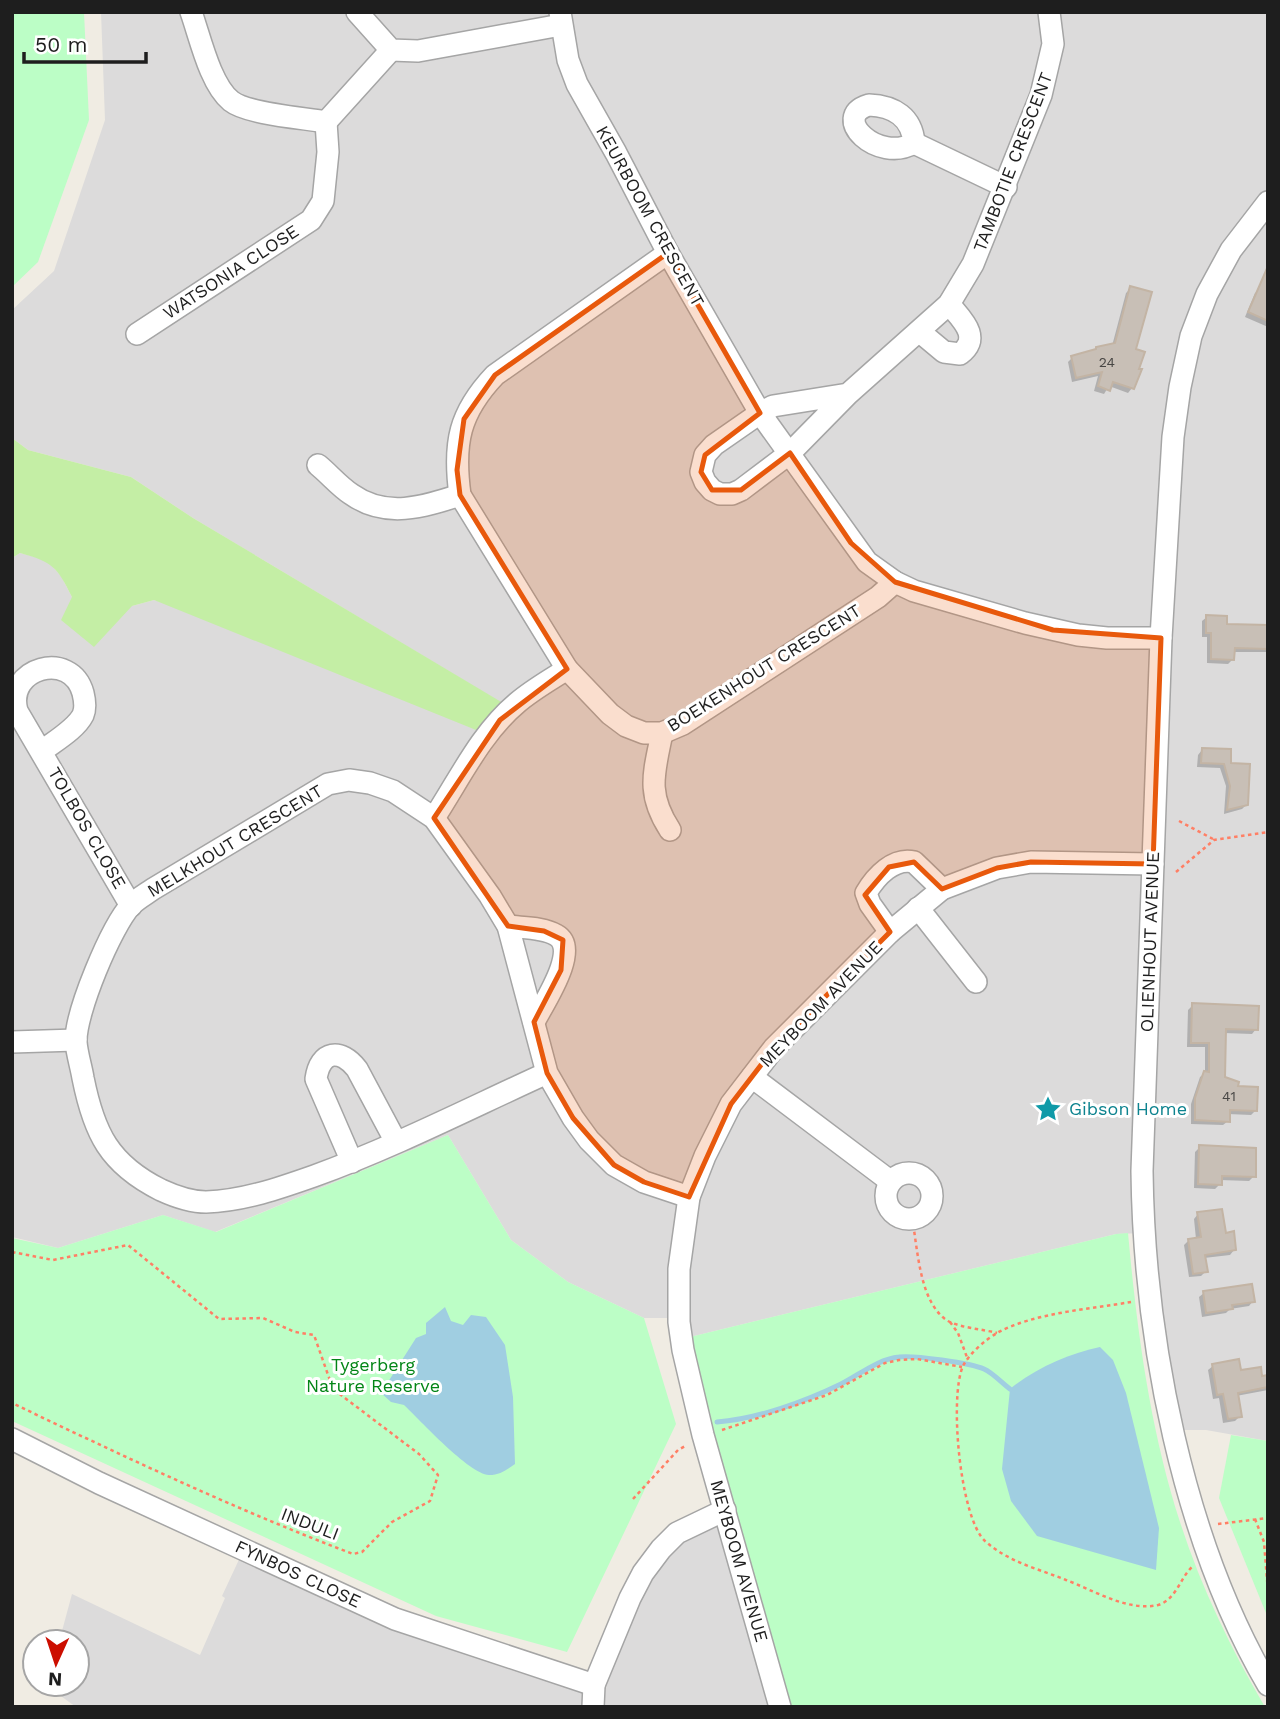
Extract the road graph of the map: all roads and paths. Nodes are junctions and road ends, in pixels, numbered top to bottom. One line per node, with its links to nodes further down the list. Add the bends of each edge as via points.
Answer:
1 (191, 12): 6 (street, via 213,74 233,103)
2 (357, 12): 5 (street)
3 (1049, 12): 8 (street, TAMBOTIE CRESCENT, via 1053,44 1049,68)
4 (561, 18): 5 (street, via 418,51); 10 (street, KEURBOOM CRESCENT, via 577,84)
5 (391, 50): 6 (street)
6 (326, 122): 13 (street, WATSONIA CLOSE, via 323,201 311,220)
7 (914, 143): 8 (street)
8 (1006, 187): 11 (street, TAMBOTIE CRESCENT, via 974,264)
9 (1268, 202): 20 (street, OLIENHOUT AVENUE, via 1231,250 1191,336 1173,438)
10 (668, 253): 15 (street, KEURBOOM CRESCENT); 18 (street, BOEKENHOUT CRESCENT, via 495,375 475,397 459,442)
11 (948, 304): 12 (street, TAMBOTIE CRESCENT); 12 (street, via 971,335 967,349 960,354 944,352)
12 (920, 332): 14 (street, TAMBOTIE CRESCENT)
13 (136, 334)
14 (848, 394): 15 (street); 16 (street, TAMBOTIE CRESCENT)
15 (760, 412): 16 (street, KEURBOOM CRESCENT); 16 (street, via 705,455 701,472 705,482 720,494 732,494)
16 (790, 453): 19 (street, KEURBOOM CRESCENT, via 851,543 867,562)
17 (318, 465): 18 (street, via 351,494 395,510 421,508)
18 (460, 495): 21 (street, BOEKENHOUT CRESCENT)
19 (895, 582): 20 (street, KEURBOOM CRESCENT, via 936,599 1053,630 1107,638); 23 (street, BOEKENHOUT CRESCENT)
20 (1161, 638): 30 (street, OLIENHOUT AVENUE)
21 (567, 669): 23 (street, BOEKENHOUT CRESCENT, via 626,726); 25 (street, via 500,720)
22 (13, 701): 24 (street, TOLBOS CLOSE); 24 (street, TOLBOS CLOSE, via 17,686 27,677 52,667 64,669 82,689 84,712 78,722)
23 (662, 733): 27 (street, via 654,793)
24 (42, 751): 33 (street, TOLBOS CLOSE)
25 (434, 818): 33 (street, MELKHOUT CRESCENT, via 393,791 370,783 328,784); 35 (street, MELKHOUT CRESCENT)
26 (1179, 821): 29 (path)
27 (670, 830)
28 (1268, 831): 29 (path)
29 (1214, 840): 31 (path)
30 (1153, 864): 32 (street, MEYBOOM AVENUE, via 1031,862 997,867); 65 (street, OLIENHOUT AVENUE, via 1142,1171 1150,1299 1169,1409 1198,1529 1241,1637)
31 (1176, 872)
32 (942, 889): 34 (street, MEYBOOM AVENUE); 36 (street, via 914,862 899,861 889,867 866,893)
33 (131, 906): 39 (street, MELKHOUT CRESCENT, via 92,981)
34 (919, 908): 36 (street, MEYBOOM AVENUE); 37 (street)
35 (508, 926): 38 (street, MELKHOUT CRESCENT); 38 (street, via 555,934 566,950 561,970)
36 (890, 932): 42 (street, MEYBOOM AVENUE)
37 (976, 982)
38 (534, 1022): 41 (street, MELKHOUT CRESCENT)
39 (76, 1040): 40 (street); 44 (street, MELKHOUT CRESCENT, via 99,1136 115,1159 174,1196 203,1202 232,1200)
40 (12, 1042)
41 (547, 1073): 43 (street, MELKHOUT CRESCENT); 46 (street, MELKHOUT CRESCENT, via 589,1140 614,1165 644,1182)
42 (752, 1076): 45 (street); 46 (street, MEYBOOM AVENUE, via 716,1132)
43 (396, 1142): 44 (street, MELKHOUT CRESCENT); 44 (street, via 357,1069 342,1055 331,1055 322,1060 316,1079)
44 (352, 1162)
45 (890, 1181): 47 (street, via 886,1196 891,1210); 47 (street, via 910,1173 929,1184 929,1206)
46 (689, 1197): 55 (street, MEYBOOM AVENUE, via 679,1269 679,1322)
47 (912, 1218): 50 (path, via 927,1296)
48 (12, 1252): 54 (path, INDULI, via 53,1259 128,1245 219,1319 264,1318 314,1335 333,1389 419,1454 438,1475 430,1501 392,1522 362,1552 354,1554 273,1523)
49 (1138, 1301): 51 (path, via 1042,1317)
50 (950, 1322): 51 (path); 52 (path)
51 (997, 1333): 52 (path)
52 (968, 1360): 53 (path)
53 (962, 1367): 55 (path, via 917,1359 885,1363 816,1400); 62 (path, via 956,1407 960,1457 971,1515 984,1540 1040,1571 1140,1605 1159,1605 1174,1595 1187,1571)
54 (12, 1403)
55 (703, 1435): 57 (path, via 678,1450); 58 (street, MEYBOOM AVENUE)
56 (12, 1439): 64 (street, FYNBOS CLOSE, via 395,1619)
57 (633, 1499)
58 (725, 1510): 64 (street, via 677,1533 643,1573); 67 (street, MEYBOOM AVENUE)
59 (1268, 1518): 60 (path)
60 (1255, 1519): 61 (path); 63 (path, via 1264,1542)
61 (1211, 1525)
62 (1198, 1563)
63 (1268, 1592)
64 (594, 1685): 66 (street)
65 (1268, 1685)
66 (593, 1707)
67 (780, 1707)

